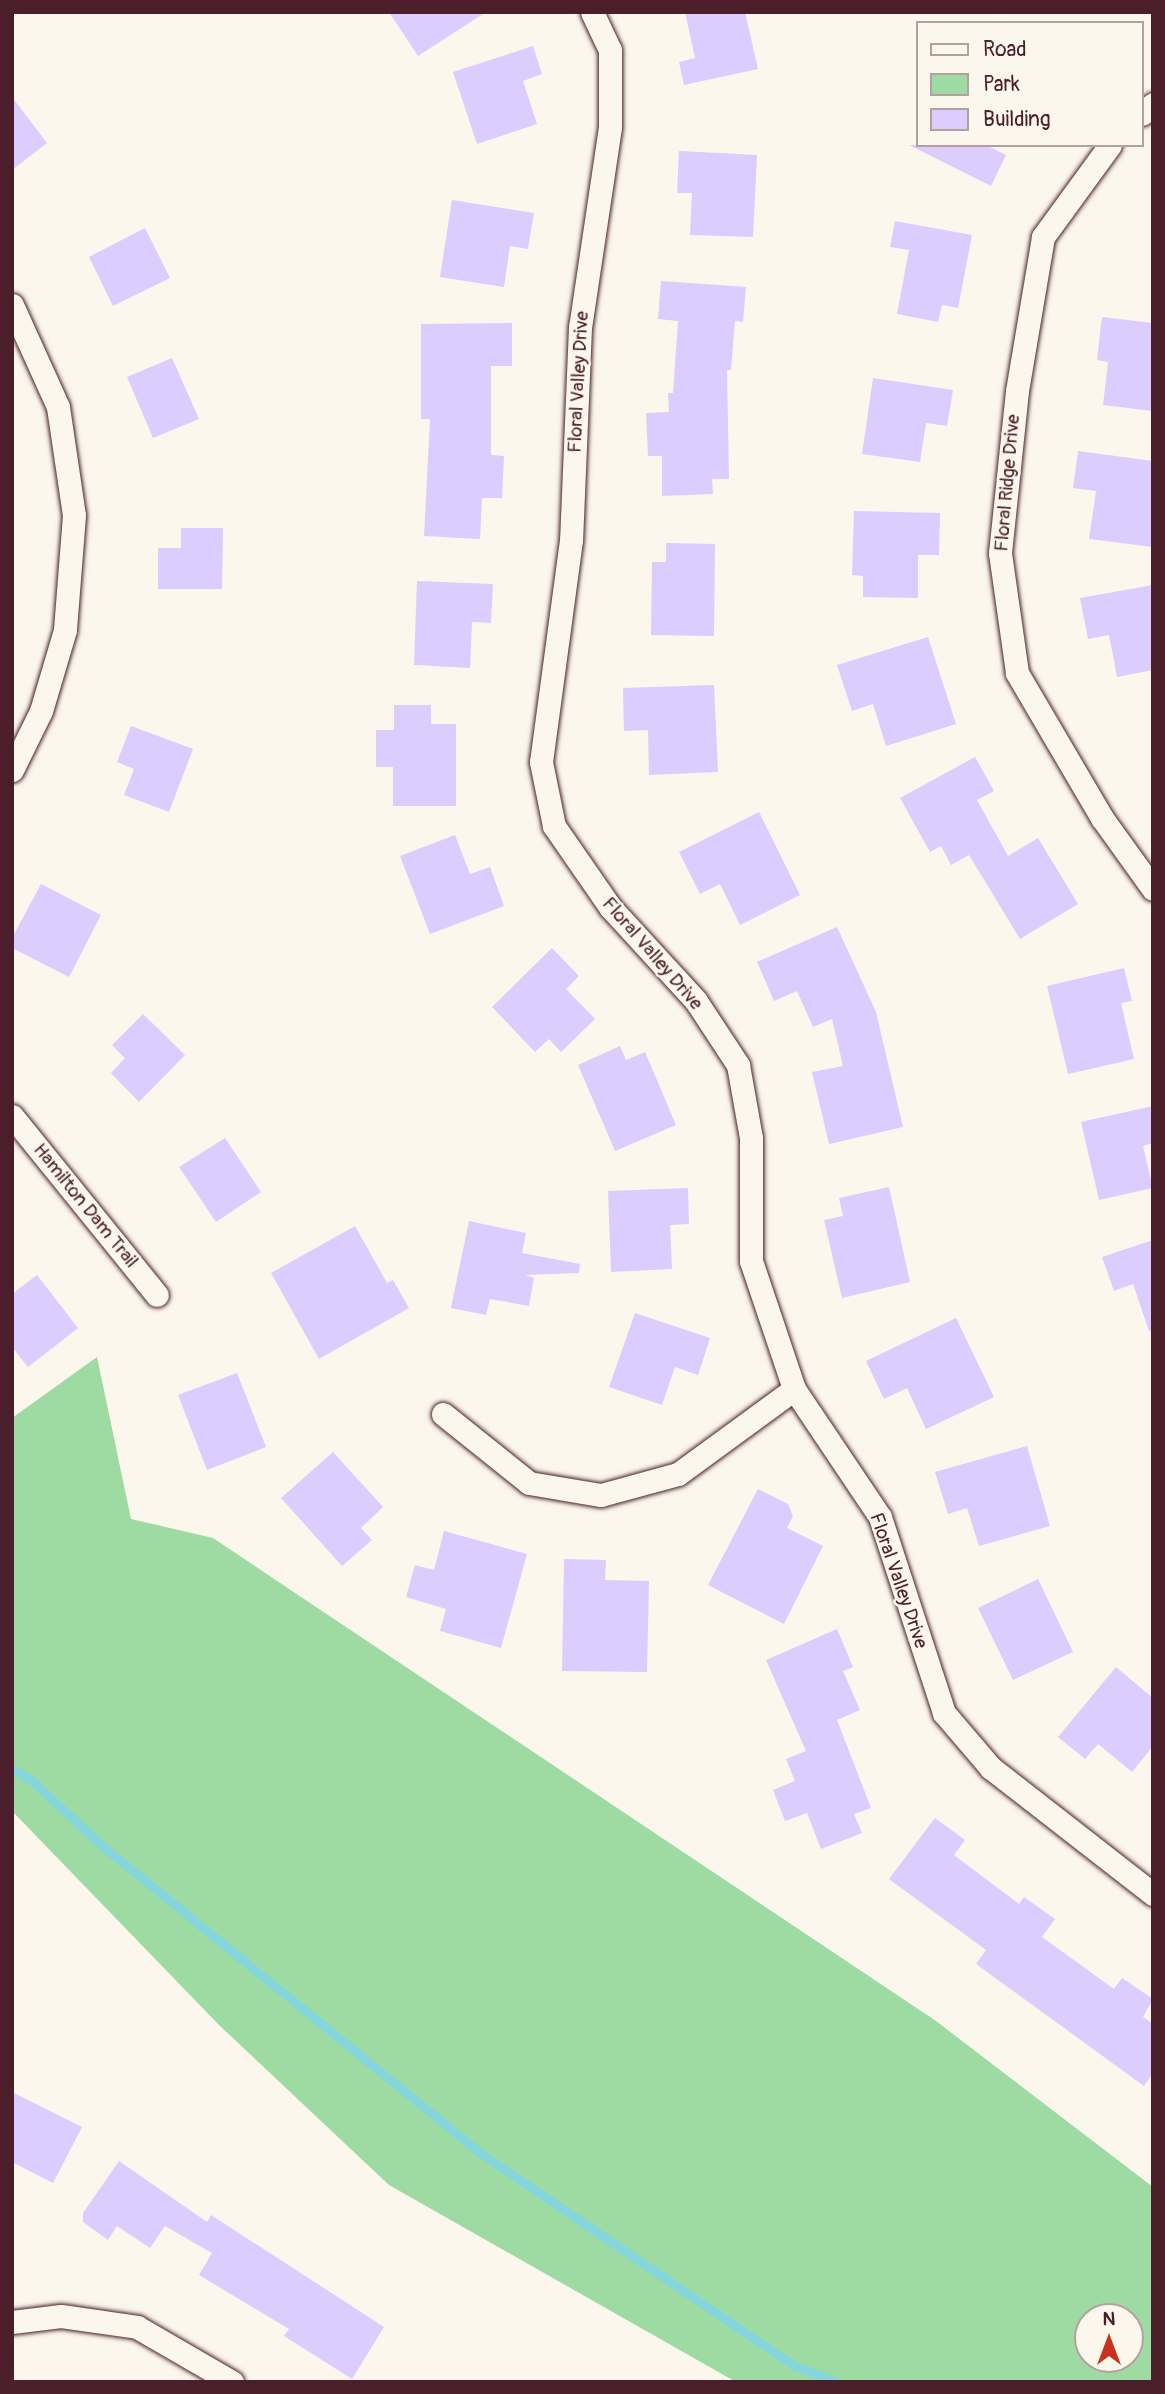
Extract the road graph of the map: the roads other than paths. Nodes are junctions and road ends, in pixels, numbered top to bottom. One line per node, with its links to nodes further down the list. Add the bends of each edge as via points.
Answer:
1 (592, 12): 8 (street, Floral Valley Drive, via 610,50 610,127 580,327 571,540 541,762 554,826 610,907 696,1001 738,1065 751,1138 751,1261)
2 (1109, 147): 5 (street, Floral Ridge Drive, via 1042,237 1017,391 1000,553 1017,673 1102,817)
3 (12, 305): 4 (street, via 58,407 74,515 65,630 41,712)
4 (12, 770)
5 (1153, 889)
6 (12, 1116): 7 (street, Hamilton Dam Trail)
7 (157, 1295)
8 (794, 1389): 9 (street, via 678,1474 601,1495 529,1483); 10 (street, Floral Valley Drive, via 880,1517 944,1713 991,1768)
9 (443, 1414)
10 (1153, 1894)
11 (12, 2322): 12 (street, via 61,2316 136,2327)
12 (232, 2382)

